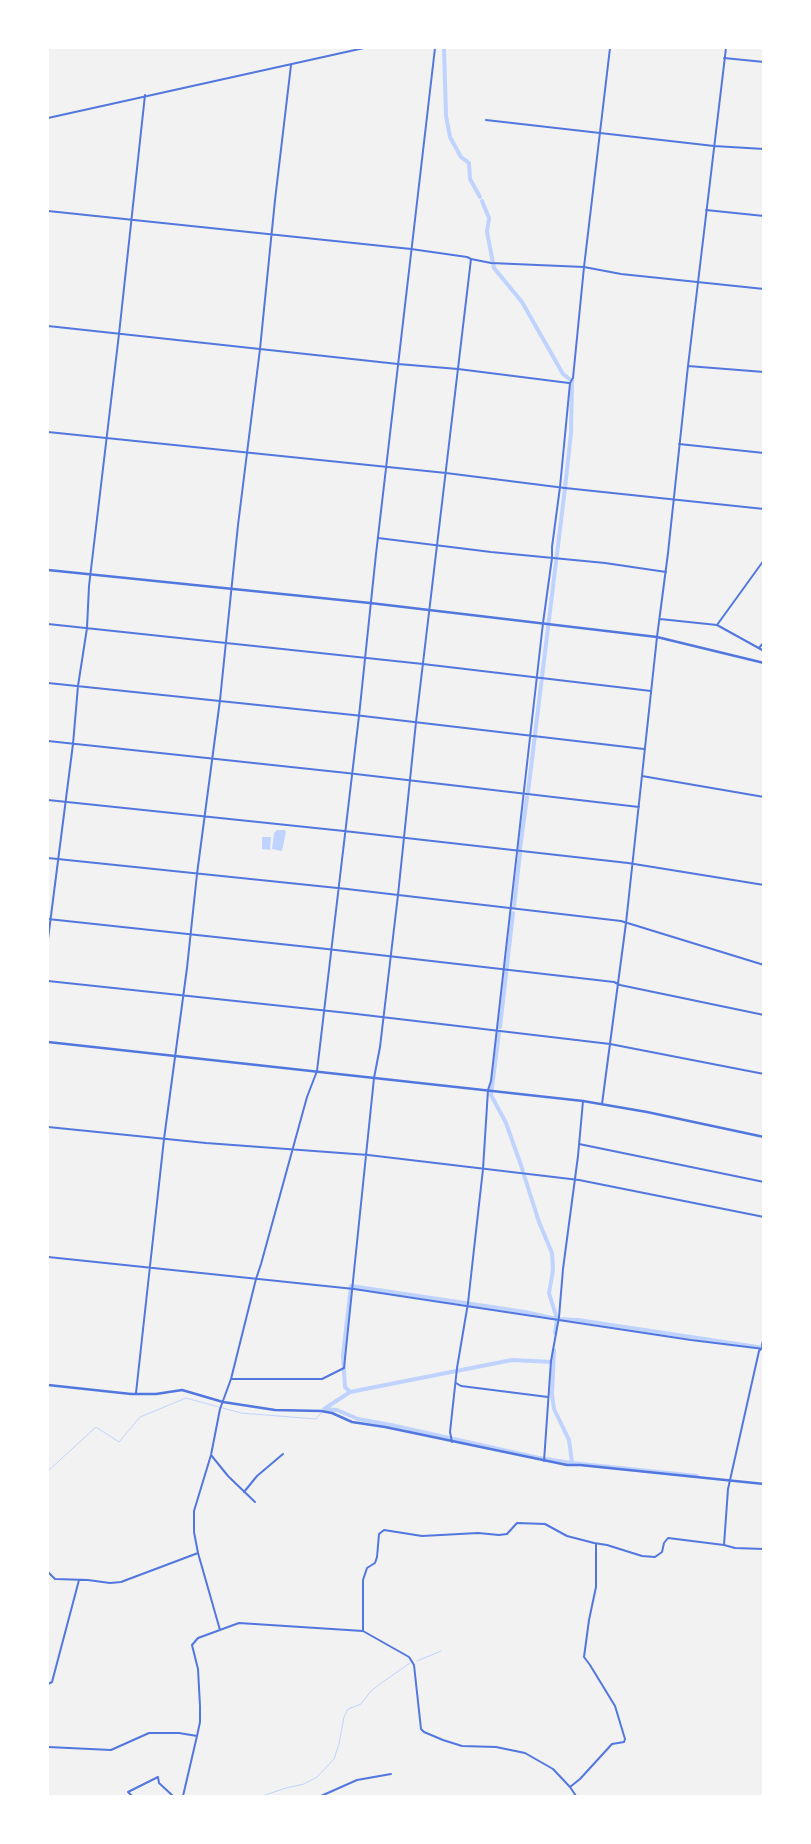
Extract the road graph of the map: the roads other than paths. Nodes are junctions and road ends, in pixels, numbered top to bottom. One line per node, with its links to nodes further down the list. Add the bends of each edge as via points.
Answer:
1 (364, 48): 7 (street)
2 (435, 48): 19 (street)
3 (610, 48): 11 (street)
4 (726, 48): 5 (street)
5 (724, 58): 6 (street); 12 (street)
6 (764, 62)
7 (292, 65): 8 (street); 18 (street)
8 (146, 95): 9 (street); 17 (street)
9 (48, 118)
10 (486, 120): 11 (street)
11 (601, 133): 12 (street); 21 (street)
12 (714, 146): 13 (street); 14 (street)
13 (764, 149)
14 (706, 210): 16 (street); 22 (street)
15 (48, 211): 17 (street)
16 (764, 216)
17 (132, 221): 18 (street); 25 (street)
18 (272, 235): 19 (street); 26 (street)
19 (411, 249): 20 (street); 27 (street)
20 (471, 259): 21 (street); 29 (street)
21 (584, 268): 22 (street); 31 (street)
22 (698, 283): 23 (street); 28 (street)
23 (764, 289)
24 (48, 326): 25 (street)
25 (119, 334): 26 (street); 33 (street)
26 (260, 349): 27 (street); 35 (street)
27 (398, 364): 29 (street); 37 (street)
28 (688, 366): 30 (street); 34 (street)
29 (458, 369): 31 (street); 38 (street)
30 (764, 372)
31 (570, 383): 39 (street)
32 (48, 432): 33 (street)
33 (107, 437): 35 (street); 48 (street)
34 (680, 444): 36 (street); 40 (street)
35 (248, 452): 37 (street); 49 (street)
36 (764, 453)
37 (386, 466): 38 (street); 42 (street)
38 (446, 473): 39 (street); 43 (street)
39 (560, 487): 40 (street); 44 (street)
40 (675, 500): 41 (street); 47 (street)
41 (764, 509)
42 (378, 538): 43 (street); 50 (street)
43 (438, 546): 44 (street); 51 (street)
44 (552, 558): 47 (street); 53 (street)
45 (764, 560): 55 (street)
46 (48, 570): 48 (street)
47 (666, 572): 52 (street)
48 (91, 575): 49 (street); 56 (street)
49 (231, 589): 50 (street); 59 (street)
50 (370, 603): 51 (street); 62 (street)
51 (430, 610): 53 (street); 64 (street)
52 (659, 619): 55 (street); 57 (street)
53 (543, 623): 57 (street); 65 (street)
54 (48, 624): 56 (street)
55 (717, 625): 60 (street)
56 (87, 628): 59 (street); 67 (street)
57 (657, 637): 63 (street); 68 (street)
58 (764, 642): 60 (street)
59 (225, 643): 62 (street); 69 (street)
60 (759, 648): 61 (street)
61 (764, 651)
62 (364, 658): 64 (street); 70 (street)
63 (764, 663)
64 (422, 664): 65 (street); 71 (street)
65 (537, 677): 68 (street); 72 (street)
66 (48, 683): 67 (street)
67 (78, 686): 69 (street); 74 (street)
68 (651, 691): 75 (street)
69 (220, 700): 70 (street); 76 (street)
70 (359, 716): 71 (street); 77 (street)
71 (416, 722): 72 (street); 79 (street)
72 (531, 736): 75 (street); 80 (street)
73 (48, 741): 74 (street)
74 (73, 744): 76 (street); 83 (street)
75 (644, 749): 78 (street)
76 (212, 758): 77 (street); 85 (street)
77 (352, 774): 79 (street); 86 (street)
78 (642, 776): 81 (street); 84 (street)
79 (410, 780): 80 (street); 87 (street)
80 (524, 793): 84 (street); 88 (street)
81 (764, 797)
82 (48, 800): 83 (street)
83 (65, 802): 85 (street); 90 (street)
84 (639, 806): 91 (street)
85 (205, 817): 86 (street); 92 (street)
86 (344, 831): 87 (street); 94 (street)
87 (404, 838): 88 (street); 95 (street)
88 (517, 851): 91 (street); 96 (street)
89 (48, 858): 90 (street)
90 (59, 860): 92 (street); 97 (street)
91 (632, 864): 93 (street); 98 (street)
92 (197, 874): 94 (street); 99 (street)
93 (764, 885)
94 (338, 889): 95 (street); 101 (street)
95 (398, 895): 96 (street); 102 (street)
96 (511, 908): 98 (street); 104 (street)
97 (49, 919): 99 (street); 100 (street)
98 (626, 923): 103 (street); 106 (street)
99 (191, 934): 101 (street); 107 (street)
100 (48, 939)
101 (330, 949): 102 (street); 108 (street)
102 (390, 956): 104 (street); 110 (street)
103 (764, 965)
104 (504, 970): 106 (street); 111 (street)
105 (48, 981): 107 (street)
106 (617, 984): 109 (street); 113 (street)
107 (184, 995): 108 (street); 114 (street)
108 (323, 1010): 110 (street); 115 (street)
109 (764, 1015)
110 (384, 1017): 111 (street); 117 (street)
111 (497, 1030): 113 (street); 118 (street, via 492,1081)
112 (48, 1042): 114 (street)
113 (610, 1044): 116 (street); 120 (street)
114 (174, 1055): 115 (street); 123 (street)
115 (317, 1071): 117 (street); 125 (street)
116 (764, 1074)
117 (374, 1078): 118 (street); 126 (street)
118 (488, 1090): 119 (street); 127 (street)
119 (583, 1102): 120 (street); 124 (street)
120 (602, 1104): 122 (street)
121 (48, 1127): 123 (street)
122 (764, 1137)
123 (164, 1138): 125 (street); 132 (street)
124 (579, 1144): 128 (street); 129 (street)
125 (293, 1148): 126 (street); 133 (street)
126 (368, 1155): 127 (street); 134 (street)
127 (483, 1168): 128 (street); 135 (street)
128 (575, 1180): 130 (street); 136 (street)
129 (764, 1182)
130 (764, 1217)
131 (48, 1256): 132 (street)
132 (150, 1267): 133 (street); 142 (street)
133 (256, 1279): 134 (street); 139 (street)
134 (353, 1287): 135 (street); 139 (street, via 342,1371 322,1379)
135 (467, 1306): 136 (street); 140 (street)
136 (559, 1319): 138 (street); 143 (street)
137 (764, 1336): 138 (street)
138 (762, 1348): 149 (street)
139 (231, 1379): 144 (street)
140 (456, 1383): 143 (street); 145 (street, via 450,1432)
141 (48, 1385): 142 (street)
142 (136, 1393): 144 (street, via 182,1390)
143 (548, 1397): 148 (street)
144 (223, 1402): 145 (street, via 274,1410 332,1413 352,1422); 147 (street)
145 (452, 1442): 148 (street)
146 (283, 1454): 151 (street)
147 (211, 1455): 151 (street); 156 (street, via 194,1511)
148 (544, 1461): 149 (street)
149 (731, 1481): 150 (street); 154 (street, via 726,1502)
150 (764, 1484)
151 (244, 1492): 152 (street)
152 (255, 1502)
153 (596, 1543): 154 (street, via 655,1557 662,1552 668,1538); 160 (street, via 567,1536 545,1524 517,1523 507,1534 499,1535 422,1536 384,1530 379,1534 375,1563 367,1568 363,1580); 165 (street, via 596,1587 584,1657 614,1706 625,1739 612,1744)
154 (724, 1545): 155 (street)
155 (764, 1549)
156 (198, 1553): 158 (street, via 121,1582 110,1584); 159 (street)
157 (48, 1572): 158 (street, via 55,1579)
158 (79, 1579): 161 (street, via 52,1682)
159 (220, 1630): 160 (street, via 239,1623); 162 (street, via 198,1638 192,1645 198,1669 200,1706)
160 (364, 1631): 165 (street, via 408,1657 414,1665 421,1729 424,1732 462,1746 526,1753 553,1769)
161 (48, 1684)
162 (196, 1736): 163 (street, via 149,1734 111,1750); 168 (street)
163 (48, 1747)
164 (391, 1774): 169 (street, via 357,1780)
165 (570, 1787): 170 (street)
166 (132, 1796): 167 (street, via 128,1792 158,1777 159,1783)
167 (172, 1796)
168 (183, 1796)
169 (321, 1796)
170 (576, 1796)

